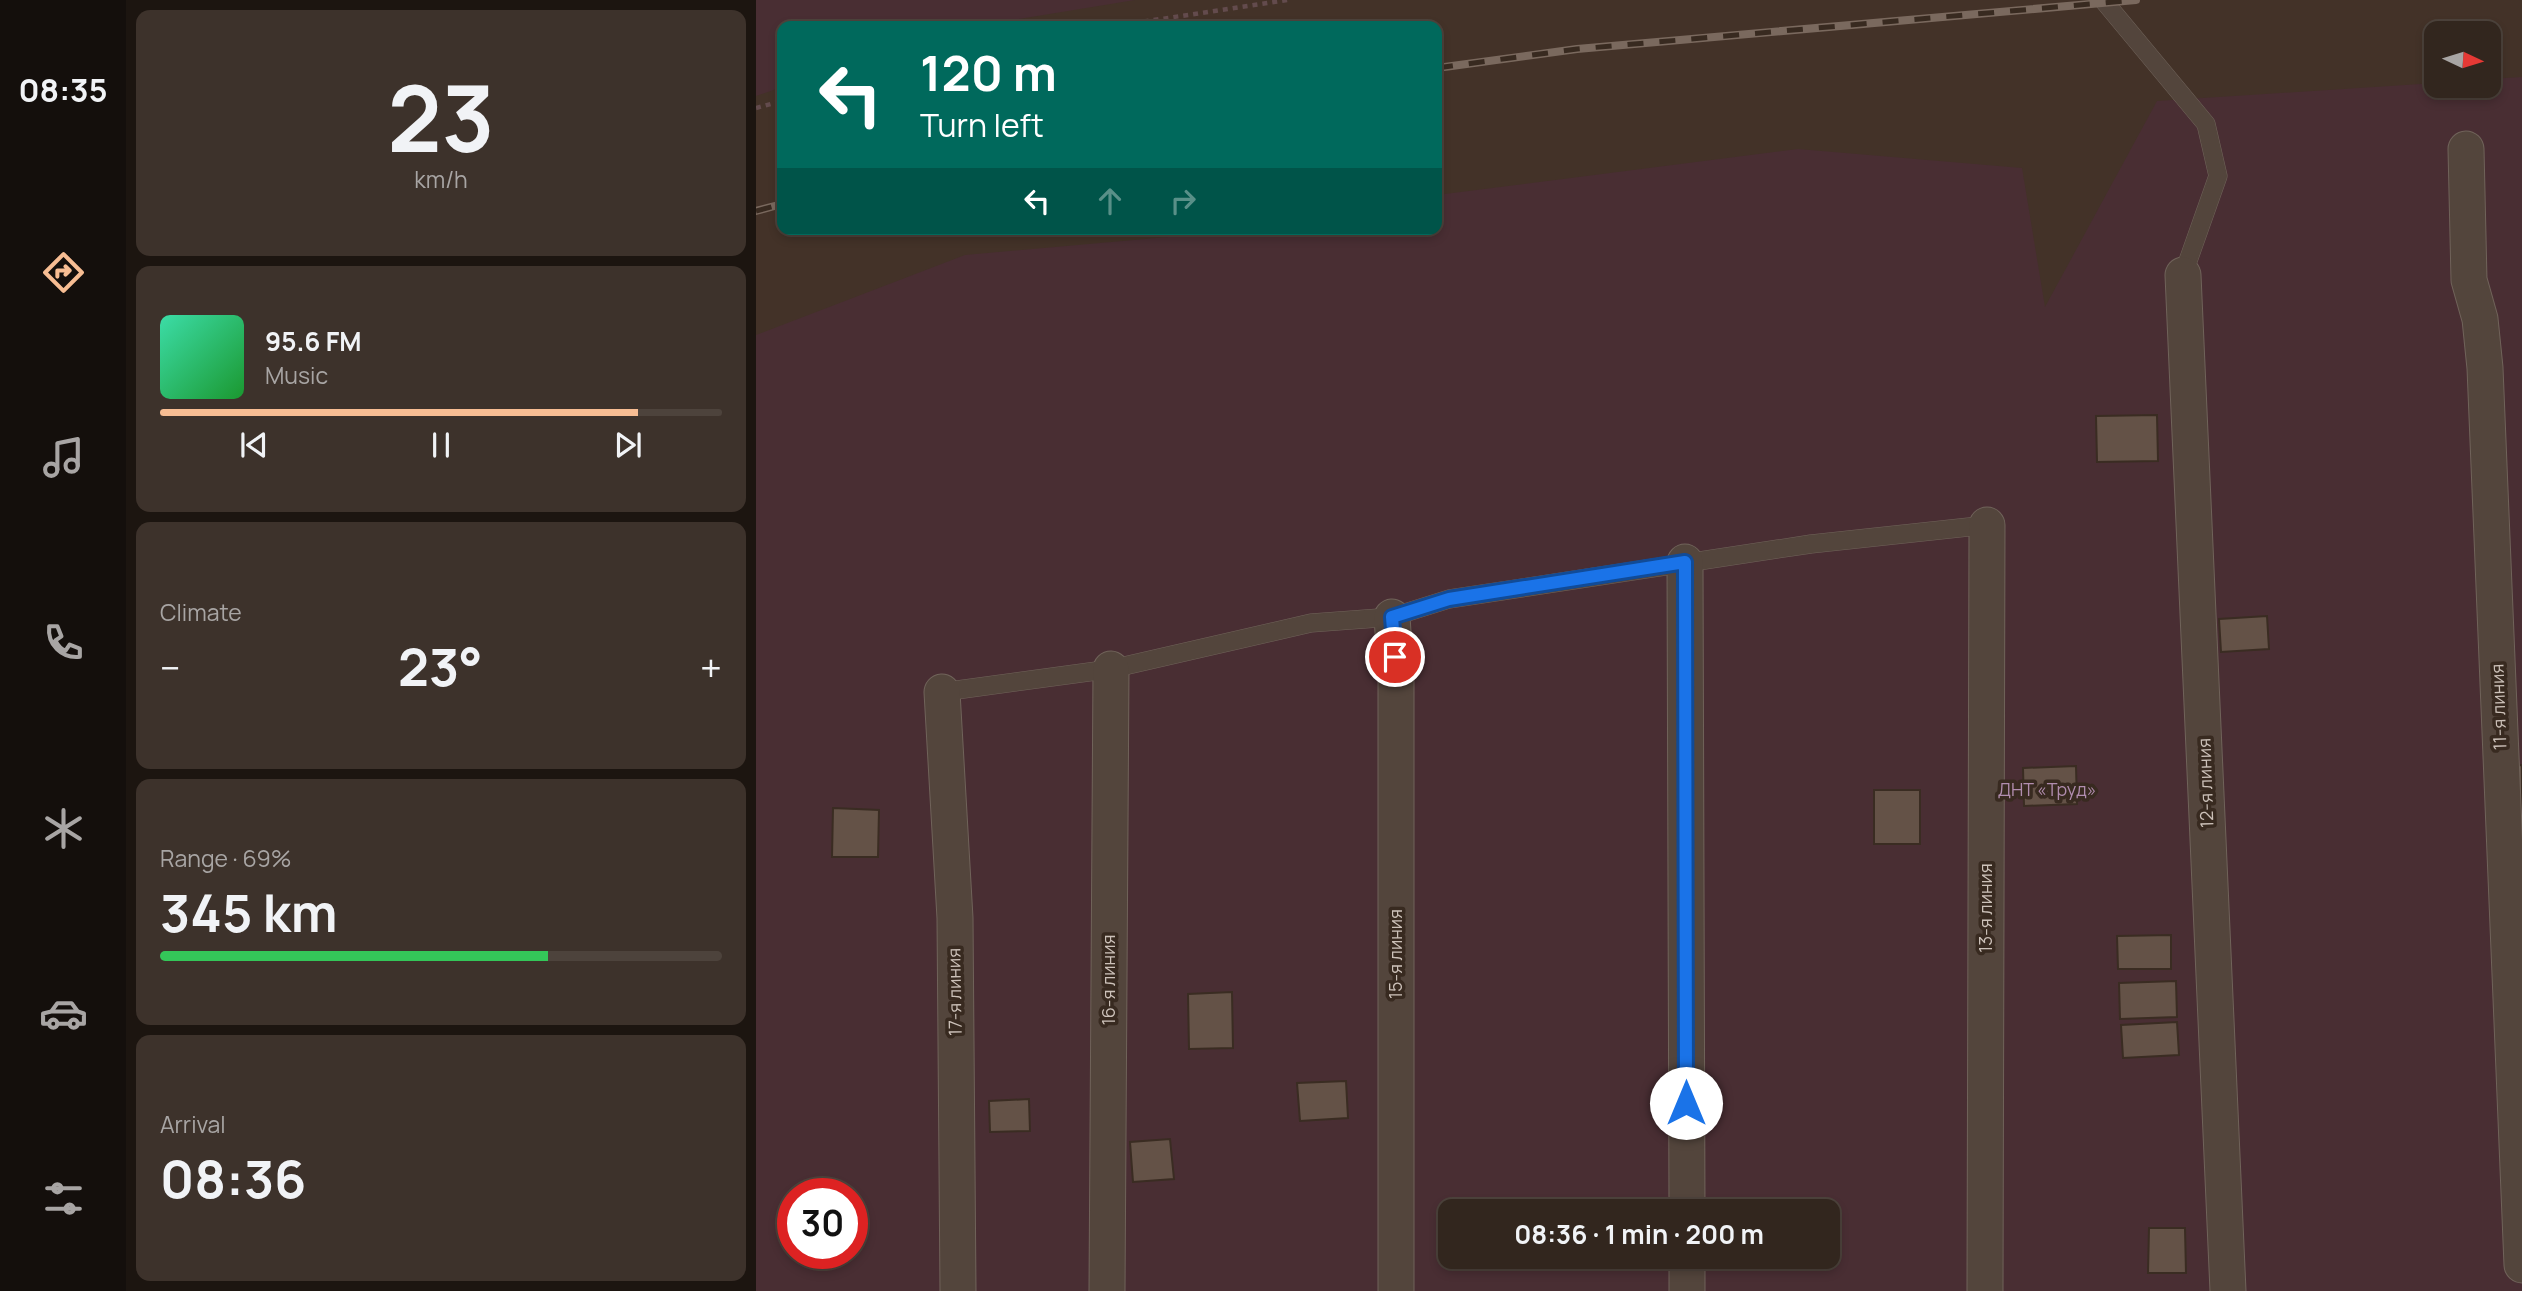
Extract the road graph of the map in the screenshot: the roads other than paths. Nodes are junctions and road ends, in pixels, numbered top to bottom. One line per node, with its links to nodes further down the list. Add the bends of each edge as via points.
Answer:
1 (2103, 0): 3 (lane, via 2206,124 2218,176)
2 (2466, 149): 10 (street, 11-я линия, via 2469,280 2480,319 2486,382)
3 (2183, 275): 17 (street, 12-я линия)
4 (1987, 525): 5 (lane); 16 (street, 13-я линия)
5 (1685, 562): 6 (lane, via 1449,599); 9 (street)
6 (1392, 617): 7 (lane, via 1311,623); 14 (street, 15-я линия, via 1396,677)
7 (1111, 669): 8 (lane); 13 (street, 16-я линия)
8 (942, 692): 12 (street, 17-я линия, via 955,918)
9 (1687, 1199)
10 (2522, 1265)
11 (1687, 1269): 15 (street)
12 (958, 1291)
13 (1107, 1291)
14 (1396, 1291)
15 (1687, 1291)
16 (1985, 1291)
17 (2228, 1291)

